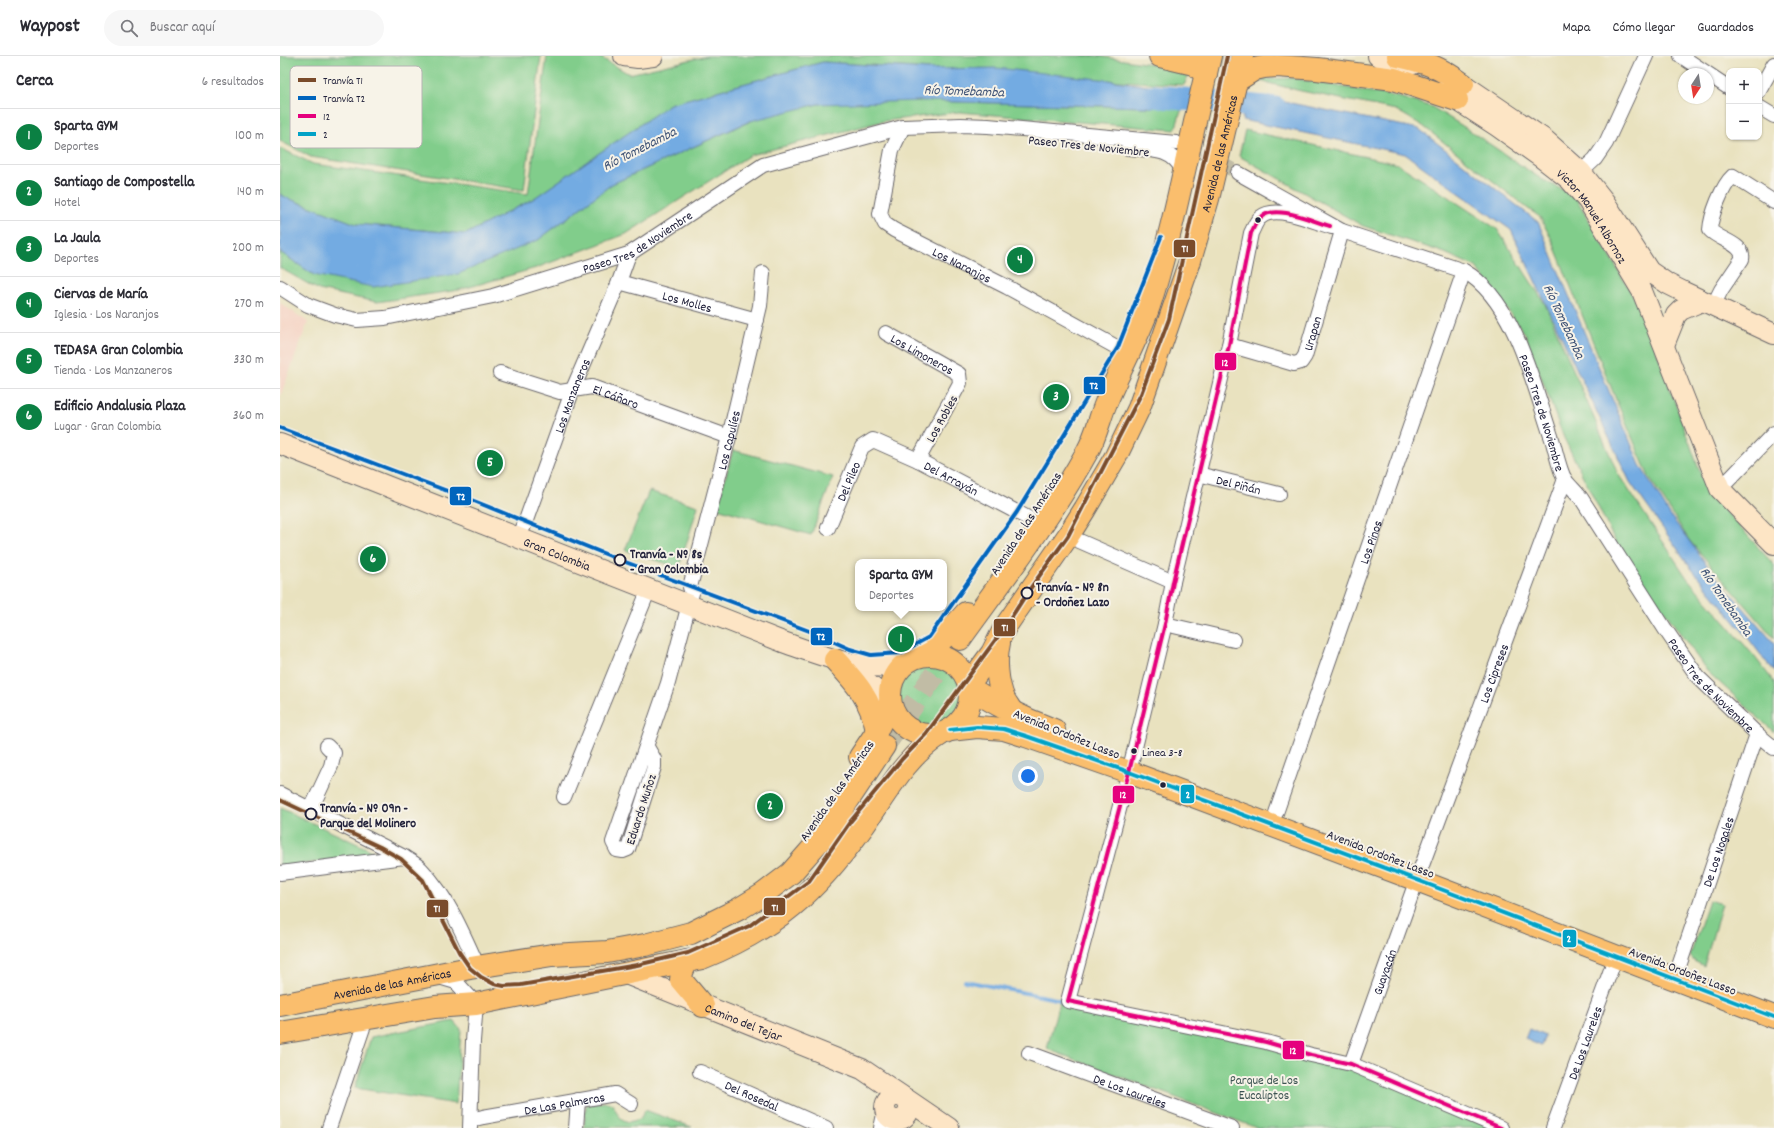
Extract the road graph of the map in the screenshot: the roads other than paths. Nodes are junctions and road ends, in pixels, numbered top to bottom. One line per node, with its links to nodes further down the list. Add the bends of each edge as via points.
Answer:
1 (624, 56): 2 (main road)
2 (653, 56)
3 (1160, 56): 11 (main road)
4 (1242, 56): 12 (main road, Avenida de las Américas)
5 (1378, 56): 15 (main road, Victor Manuel Albornoz, via 1419,66)
6 (1398, 56): 15 (main road, via 1427,63 1448,73)
7 (1646, 56): 22 (street, Victor Manuel Albornoz, via 1606,142 1595,160)
8 (1681, 56): 13 (street)
9 (1263, 60): 15 (main road, Victor Manuel Albornoz, via 1332,64 1385,72)
10 (1774, 64): 14 (street)
11 (1207, 69): 21 (main road, Avenida de las Américas)
12 (1235, 82): 15 (main road, via 1255,69 1277,66 1394,79); 44 (main road, Avenida de las Américas, via 1208,199 1189,264)
13 (1726, 86)
14 (1762, 86)
15 (1460, 92): 22 (main road, Victor Manuel Albornoz, via 1544,139); 33 (main road, Victor Manuel Albornoz, via 1497,126 1569,179 1588,201 1642,291)
16 (1762, 109): 17 (street)
17 (1774, 116)
18 (988, 126): 19 (street, Paseo Tres de Noviembre); 20 (street, Paseo Tres de Noviembre); 21 (street, Paseo Tres de Noviembre, via 997,136 1168,153 1179,162)
19 (903, 127): 26 (street, Paseo Tres de Noviembre, via 763,165); 39 (street, Los Naranjos, via 890,157 880,214 885,224)
20 (1176, 143)
21 (1184, 171): 39 (main road, Avenida de las Américas, via 1148,308)
22 (1581, 172): 31 (main road, Victor Manuel Albornoz, via 1604,200 1649,271)
23 (1238, 173): 25 (street, Paseo Tres de Noviembre)
24 (1774, 202): 32 (street, via 1740,179 1733,176 1728,181 1710,219 1710,230 1714,235 1741,249 1743,254 1742,260 1721,290)
25 (1337, 229): 27 (street, Paseo Tres de Noviembre); 37 (street, via 1286,213 1270,212 1260,217 1251,232); 37 (street, Urapan, via 1305,356 1301,362 1294,364)
26 (629, 254): 29 (street, Los Manzaneros); 30 (street, Paseo Tres de Noviembre, via 493,296 385,318 357,320 335,315 308,305)
27 (1464, 271): 51 (street, Paseo Tres de Noviembre, via 1476,278 1511,324); 81 (street, Los Pinos)
28 (763, 273): 34 (street, Los Capulíes)
29 (619, 282): 34 (street, Los Molles); 42 (street, Los Manzaneros)
30 (280, 287)
31 (1684, 292): 32 (main road); 33 (main road, via 1678,307 1666,310)
32 (1708, 303): 36 (main road); 38 (main road, via 1681,310 1672,321)
33 (1650, 309): 38 (main road, Victor Manuel Albornoz)
34 (757, 320): 46 (street, Los Capulíes)
35 (886, 333): 41 (street, Los Limoneros)
36 (1774, 334)
37 (1228, 345): 50 (street)
38 (1664, 345): 52 (main road, Victor Manuel Albornoz)
39 (1129, 354): 43 (main road, Avenida de las Américas)
40 (500, 373): 42 (street, El Cáñaro, via 560,392)
41 (959, 374): 49 (street, Los Robles, via 960,383)
42 (573, 389): 46 (street, El Cáñaro, via 592,387); 57 (street, Los Manzaneros)
43 (1107, 399): 44 (main road, Avenida de las Américas, via 1088,450 1072,478 965,643 1054,532 1103,449); 54 (main road, Avenida de las Américas)
44 (1139, 408): 56 (main road, Avenida de las Américas, via 1116,456)
45 (1774, 433): 52 (street)
46 (730, 437): 61 (street, Los Capulíes, via 690,587 692,593)
47 (873, 440): 49 (street, Del Arrayán); 55 (street, Del Pileo, via 862,447)
48 (280, 444): 57 (main road, Gran Colombia)
49 (918, 460): 54 (street, Del Arrayán)
50 (1198, 474): 53 (street, Del Piñán); 59 (street)
51 (1565, 479): 71 (street, Paseo Tres de Noviembre, via 1581,498 1698,677); 84 (street, Los Cipreses)
52 (1720, 489): 58 (main road, Victor Manuel Albornoz)
53 (1279, 494)
54 (1028, 518): 65 (main road, Avenida de las Américas, via 964,616 937,644)
55 (828, 528)
56 (1068, 536): 59 (street); 63 (main road, Avenida de las Américas)
57 (518, 538): 60 (main road, Gran Colombia)
58 (1774, 544)
59 (1173, 582): 62 (street)
60 (649, 589): 61 (main road, Gran Colombia); 79 (street)
61 (688, 604): 66 (main road, Gran Colombia); 75 (street, Eduardo Muñoz, via 679,644)
62 (1165, 624): 64 (street); 77 (street)
63 (1005, 627): 67 (main road, Avenida de las Américas, via 992,653); 69 (main road, via 997,650 998,675 1004,699)
64 (1234, 640)
65 (913, 658): 66 (main road, Gran Colombia, via 886,666); 67 (main road, via 934,655 948,659 955,663); 68 (main road, via 899,668 893,678)
66 (835, 660): 68 (main road, Gran Colombia); 73 (main road, via 865,696)
67 (969, 686): 69 (main road, Avenida Ordoñez Lasso, via 988,700); 70 (main road, via 969,704 966,712 962,719)
68 (890, 702): 70 (main road, via 896,717 906,728 922,735); 73 (main road, Avenida de las Américas)
69 (1012, 712): 72 (main road, Avenida Ordoñez Lasso)
70 (946, 732): 72 (main road, Avenida Ordoñez Lasso, via 977,727); 86 (main road, via 926,744 903,768 835,863 797,904 744,940 702,958)
71 (1757, 734): 76 (street, Paseo Tres de Noviembre); 88 (street, De Los Nogales)
72 (1048, 736): 77 (main road, Avenida Ordoñez Lasso)
73 (885, 743): 87 (main road, Avenida de las Américas, via 827,832 791,873 762,895 691,933 645,945 607,952 552,955); 91 (main road, Avenida de las Américas, via 802,879 767,907 734,927 700,942 637,961 504,986 478,1000)
74 (327, 746): 80 (street, via 334,753 331,766)
75 (647, 747): 75 (street, Eduardo Muñoz, via 613,842 617,850 628,849 654,767 654,759)
76 (1774, 748)
77 (1130, 766): 81 (main road, Avenida Ordoñez Lasso); 84 (main road, Avenida Ordoñez Lasso); 99 (street, via 1068,1002 1266,1042)
78 (280, 794): 80 (street)
79 (564, 797)
80 (311, 809): 82 (street)
81 (1276, 813): 84 (main road, Avenida Ordoñez Lasso)
82 (404, 856): 83 (street); 87 (street, via 421,868 442,896)
83 (280, 873)
84 (1419, 874): 85 (main road, Avenida Ordoñez Lasso); 88 (main road, Avenida Ordoñez Lasso); 99 (street, Guayacán)
85 (1616, 956): 95 (main road, Avenida Ordoñez Lasso); 111 (street, De Los Laureles)
86 (687, 961): 89 (main road); 94 (main road, via 681,980)
87 (478, 967): 90 (main road, Avenida de las Américas)
88 (1678, 969): 92 (main road, Avenida Ordoñez Lasso)
89 (626, 974): 91 (main road); 94 (main road, Camino del Tejar)
90 (433, 976): 91 (street, via 456,982); 93 (main road, Avenida de las Américas)
91 (471, 999): 96 (main road); 104 (street)
92 (1774, 1005)
93 (280, 1006)
94 (703, 1006): 103 (main road, Camino del Tejar, via 862,1069)
95 (1774, 1017)
96 (366, 1019): 97 (main road); 106 (street)
97 (280, 1033)
98 (1029, 1053): 109 (street, De Los Laureles)
99 (1351, 1064): 110 (street)
100 (700, 1072): 108 (street, Del Rosedal)
101 (578, 1100): 102 (street, De Las Palmeras, via 615,1094); 104 (street, De Las Palmeras, via 483,1117); 107 (street)
102 (631, 1104)
103 (895, 1113): 105 (main road, Camino del Tejar)
104 (471, 1124)
105 (946, 1126)
106 (329, 1128)
107 (576, 1128)
108 (826, 1128)
109 (1232, 1128)
110 (1501, 1128)
111 (1553, 1128)

